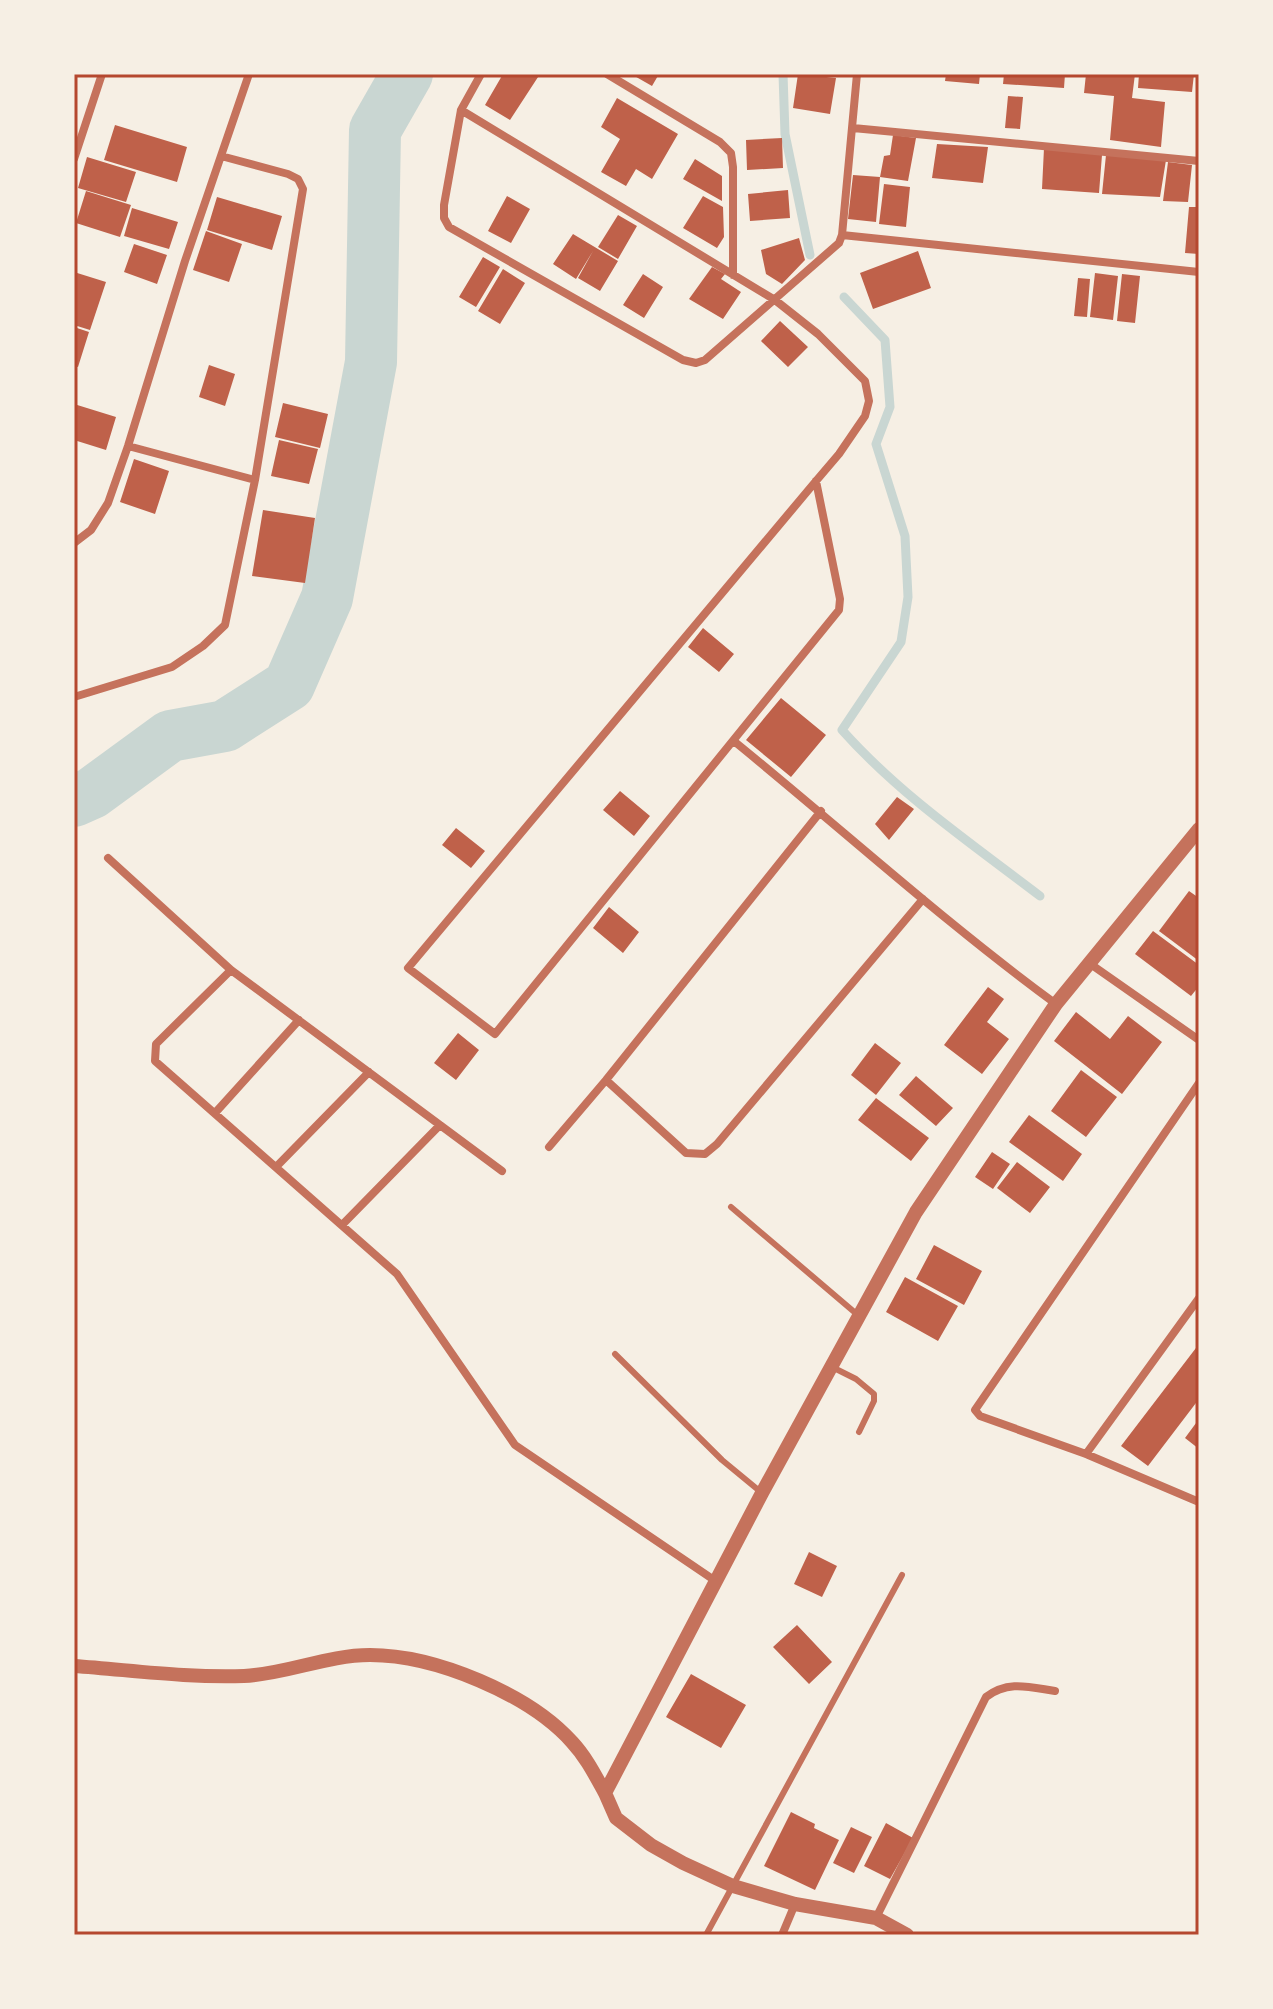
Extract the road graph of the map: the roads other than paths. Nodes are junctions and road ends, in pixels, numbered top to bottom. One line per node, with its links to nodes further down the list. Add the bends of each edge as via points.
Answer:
1 (102, 74): 9 (street)
2 (249, 74): 8 (street)
3 (481, 74): 6 (street)
4 (607, 74): 13 (street, via 731,153)
5 (857, 74): 7 (street)
6 (461, 110): 13 (street); 14 (street, via 444,205 449,227 696,363)
7 (853, 128): 10 (street); 11 (street)
8 (221, 156): 15 (street); 16 (street, via 288,174 303,189)
9 (74, 159)
10 (1199, 161)
11 (842, 235): 12 (street); 14 (street, via 834,250)
12 (1199, 272)
13 (733, 275): 14 (street)
14 (775, 300): 17 (street, via 865,381 865,416)
15 (128, 446): 16 (street); 18 (street, via 108,503 91,530)
16 (255, 480): 19 (street, via 225,625 172,667)
17 (816, 481): 20 (street, via 839,610); 20 (street, via 408,968 495,1034)
18 (74, 543)
19 (74, 697)
20 (735, 742): 21 (street)
21 (821, 811): 24 (street); 31 (street)
22 (1199, 829): 25 (street)
23 (108, 858): 26 (street)
24 (923, 899): 27 (street); 31 (street, via 705,1154 686,1153)
25 (1089, 963): 27 (street); 29 (street)
26 (231, 970): 28 (street); 33 (street, via 156,1044 154,1052 155,1061)
27 (1056, 1004): 41 (street, via 916,1212)
28 (299, 1020): 30 (street); 33 (street)
29 (1199, 1040)
30 (369, 1072): 34 (street); 36 (street)
31 (606, 1080): 35 (street)
32 (1199, 1083): 45 (street, via 975,1406 980,1416)
33 (215, 1113): 36 (street)
34 (440, 1125): 37 (street); 39 (street)
35 (549, 1147)
36 (276, 1167): 39 (street)
37 (502, 1171)
38 (731, 1207): 41 (lane)
39 (342, 1225): 49 (street, via 397,1274 515,1445)
40 (1199, 1298): 45 (street)
41 (859, 1316): 43 (street)
42 (615, 1354): 46 (lane)
43 (832, 1367): 44 (lane, via 874,1394); 46 (street)
44 (859, 1432)
45 (1086, 1454): 47 (street)
46 (762, 1493): 49 (street)
47 (1199, 1502)
48 (902, 1575): 53 (lane)
49 (717, 1582): 52 (street)
50 (74, 1666): 52 (street, via 248,1676 370,1655 437,1666 497,1690 557,1726 585,1757)
51 (1055, 1691): 55 (street, via 1012,1685 986,1697)
52 (605, 1793): 53 (street, via 616,1818 651,1845)
53 (733, 1886): 54 (street); 56 (lane)
54 (795, 1904): 55 (street); 57 (street)
55 (876, 1918): 58 (street)
56 (706, 1935)
57 (782, 1935)
58 (907, 1935)

